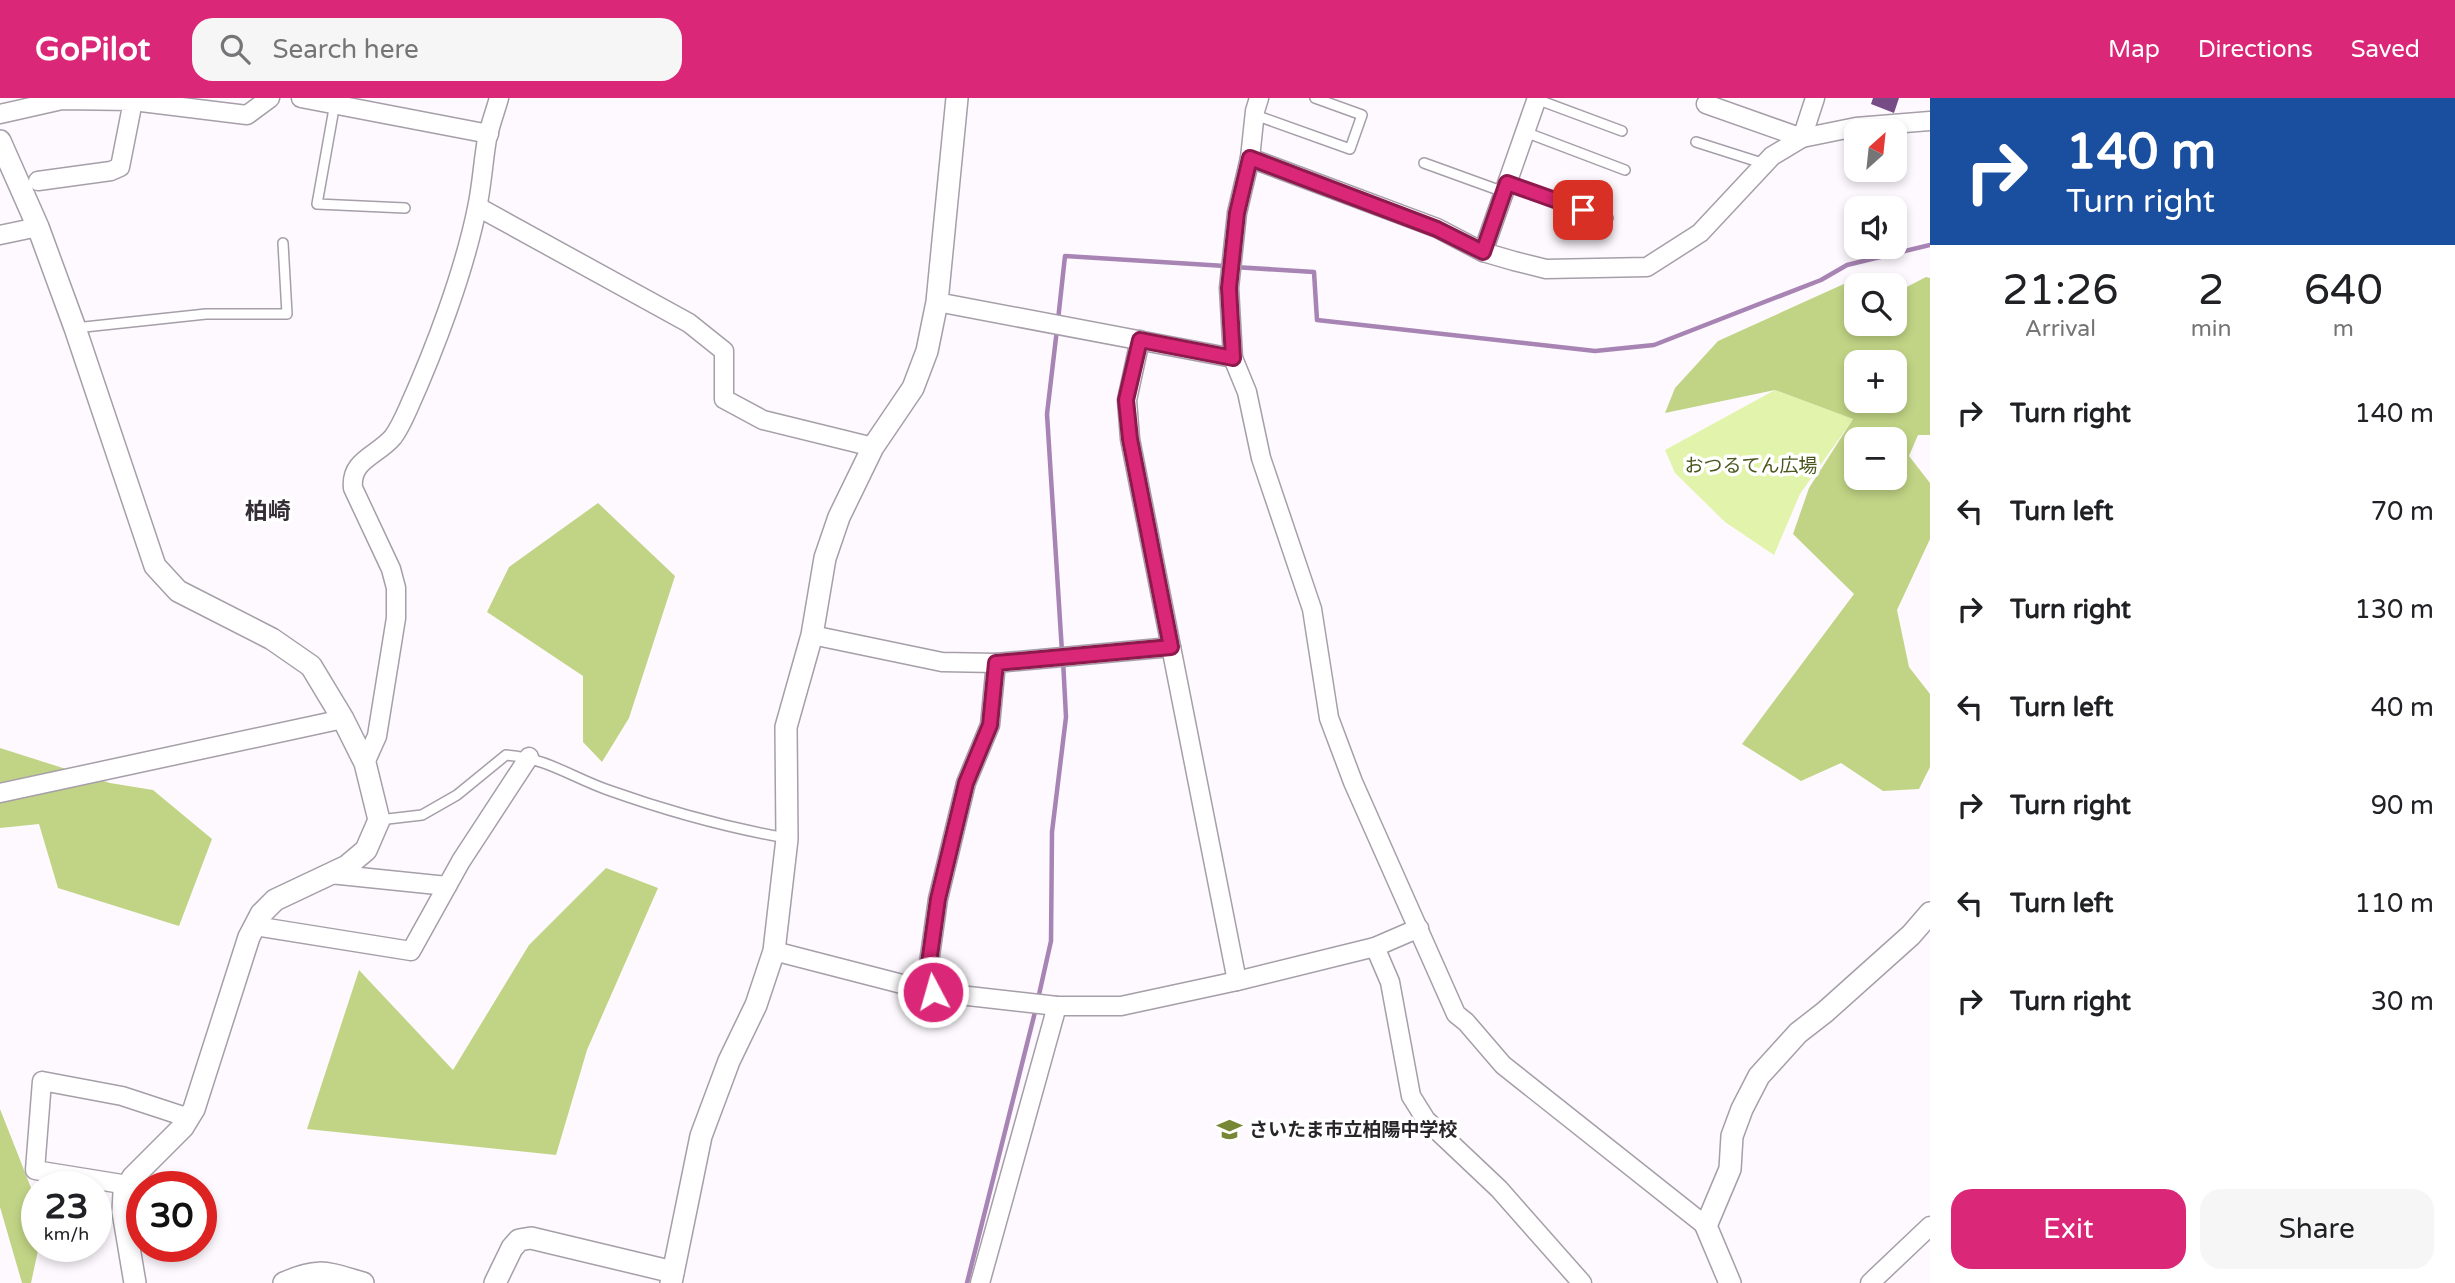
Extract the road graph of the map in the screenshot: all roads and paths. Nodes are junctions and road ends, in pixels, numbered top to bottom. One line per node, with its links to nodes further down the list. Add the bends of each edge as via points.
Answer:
1 (270, 98): 8 (street, via 247,115)
2 (302, 98): 9 (street)
3 (499, 98): 16 (street)
4 (957, 98): 33 (street)
5 (1315, 98): 11 (lane, via 1362,115 1350,149)
6 (1815, 98): 17 (street)
7 (1537, 99): 14 (lane); 15 (street)
8 (133, 101): 12 (street, via 62,100); 24 (street, via 120,167)
9 (335, 103): 16 (street); 27 (lane, via 317,204)
10 (1706, 104): 17 (street)
11 (1257, 106): 20 (street)
12 (0, 114)
13 (1930, 121): 17 (street, via 1856,127)
14 (1622, 131)
15 (1525, 132): 23 (lane); 25 (street)
16 (489, 134): 26 (street)
17 (1802, 138): 22 (street)
18 (0, 141): 29 (street)
19 (1696, 142): 22 (lane)
20 (1250, 158): 32 (street, via 1437,229); 36 (street, via 1237,213 1229,288)
21 (1424, 163): 25 (lane)
22 (1765, 164): 32 (street, via 1700,233 1647,267 1546,269)
23 (1626, 170)
24 (38, 181)
25 (1505, 188): 28 (lane); 32 (street)
26 (478, 207): 37 (street, via 689,323 724,351 724,399 763,420); 43 (street, via 436,340 407,411 394,436 358,465 352,477 396,588 396,618 377,736)
27 (405, 208)
28 (1608, 218)
29 (38, 227): 30 (street); 34 (street)
30 (0, 235)
31 (283, 243): 34 (lane, via 287,314 206,314)
32 (1483, 252)
33 (937, 302): 35 (street); 37 (street, via 914,388)
34 (75, 328): 41 (street, via 155,566 178,592 272,639 311,666)
35 (1140, 340): 36 (street); 39 (street, via 1126,400)
36 (1233, 358): 51 (street, via 1312,609 1329,718)
37 (873, 447): 38 (street, via 825,558)
38 (812, 635): 40 (street, via 942,662); 46 (street, via 786,727)
39 (1171, 647): 40 (street); 54 (street)
40 (996, 663): 55 (street, via 990,725 966,783 938,899 928,970)
41 (343, 719): 43 (street); 44 (street)
42 (529, 757): 45 (lane, via 506,755 457,795 422,815); 46 (lane, via 693,819); 48 (street)
43 (365, 763): 45 (street)
44 (0, 793)
45 (379, 820): 47 (street, via 366,850)
46 (787, 839): 53 (street)
47 (330, 874): 48 (street); 50 (street, via 275,900)
48 (447, 886): 50 (street, via 411,951)
49 (1930, 913): 61 (street, via 1798,1033 1759,1076 1732,1136 1730,1169)
50 (255, 926): 57 (street)
51 (1419, 928): 52 (street); 61 (street, via 1456,1014 1503,1065)
52 (1374, 947): 54 (street); 73 (street, via 1390,982 1411,1096 1426,1120 1499,1189)
53 (774, 951): 55 (street); 65 (street, via 701,1136)
54 (1237, 981): 56 (street, via 1121,1006)
55 (933, 992): 56 (street)
56 (1058, 1006): 72 (street)
57 (188, 1118): 58 (street); 59 (street, via 122,1096 42,1081 35,1170)
58 (139, 1171)
59 (126, 1185)
60 (126, 1188): 63 (street)
61 (1706, 1226): 67 (street)
62 (1930, 1226): 74 (street)
63 (126, 1230)
64 (131, 1262): 68 (street)
65 (672, 1277): 71 (street, via 531,1238 519,1240 512,1248)
66 (327, 1278): 69 (street, via 307,1273); 70 (street)
67 (1724, 1280)
68 (135, 1283)
69 (284, 1283)
70 (363, 1283)
71 (495, 1283)
72 (980, 1283)
73 (1581, 1283)
74 (1870, 1283)

